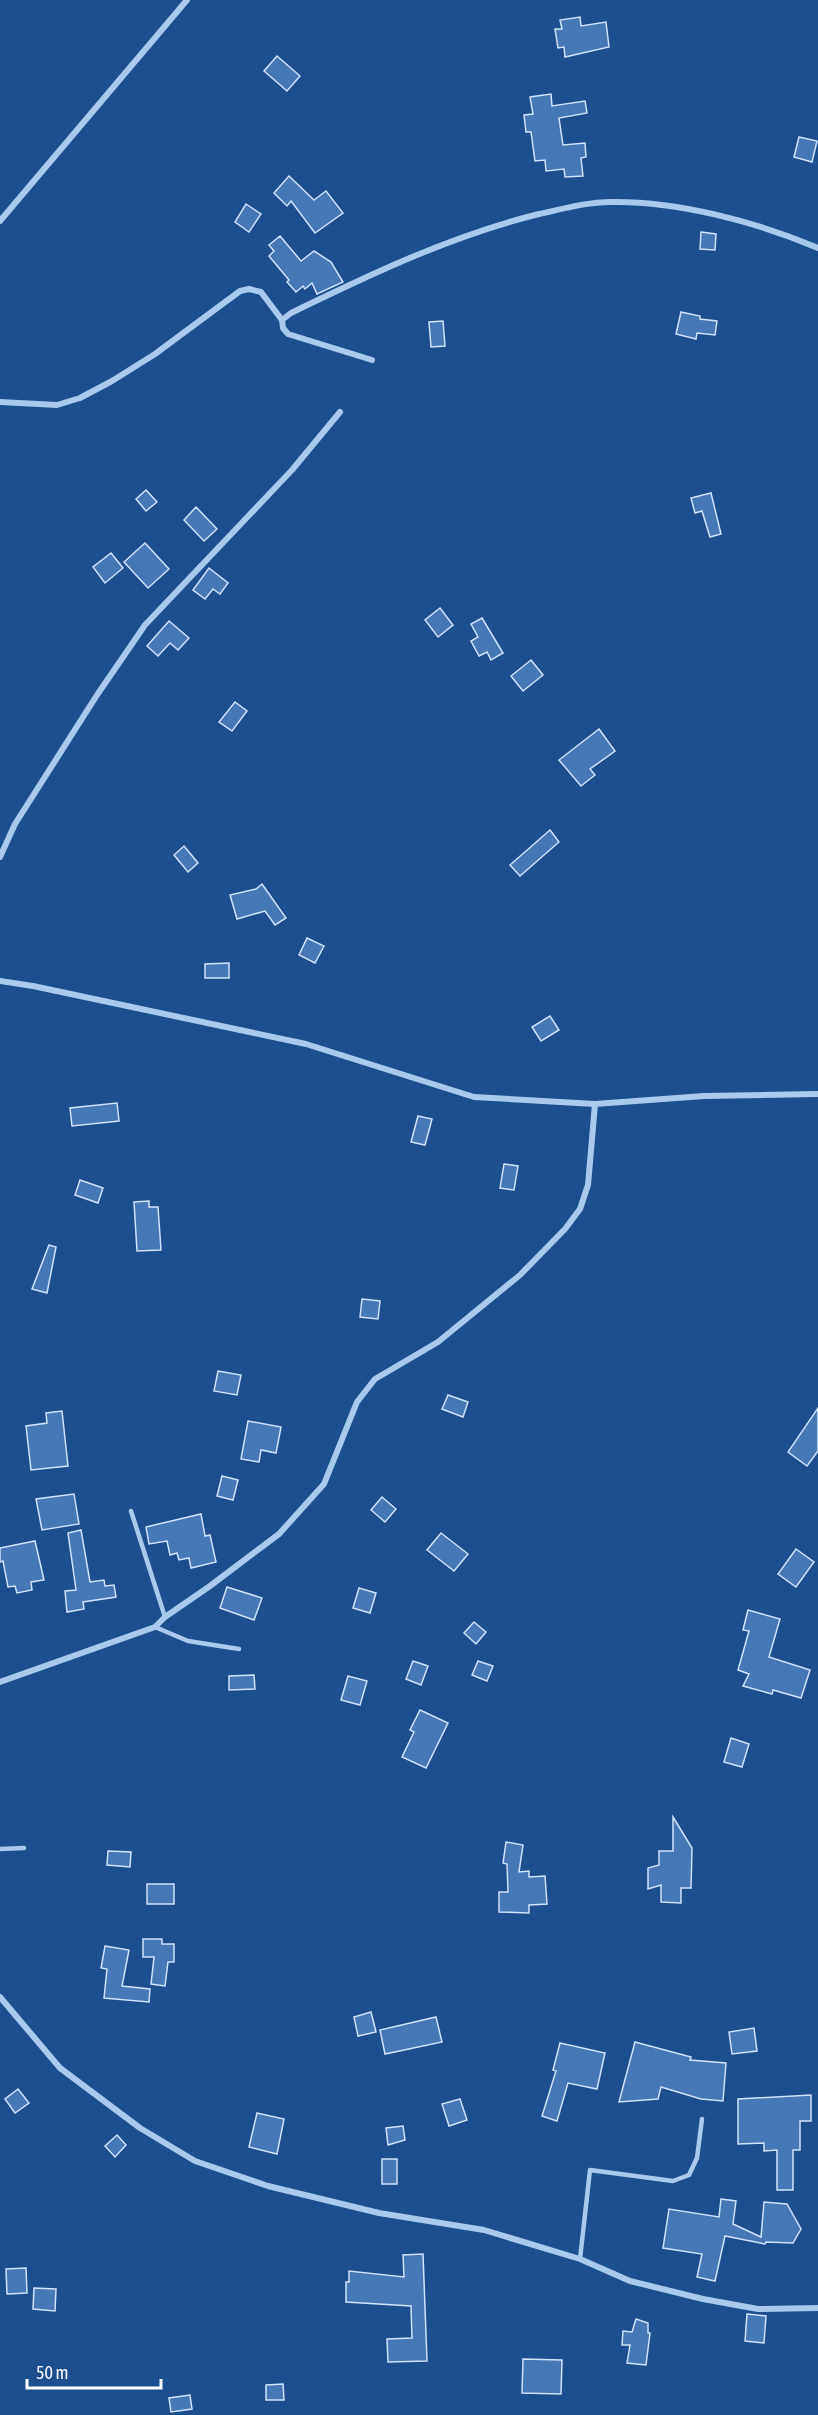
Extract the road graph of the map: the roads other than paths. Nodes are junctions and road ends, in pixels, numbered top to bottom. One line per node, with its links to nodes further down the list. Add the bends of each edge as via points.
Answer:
1 (187, 0): 2 (street)
2 (2, 217)
3 (818, 248): 4 (street, via 719,214 610,202 560,209 475,232 369,275)
4 (282, 320): 5 (street, via 288,334); 6 (street, via 261,292 240,291 155,354 80,398 57,405)
5 (372, 360)
6 (0, 402)
7 (340, 412): 8 (street, via 241,526 145,625 15,824)
8 (0, 857)
9 (0, 981): 11 (street, via 306,1044 474,1096)
10 (818, 1094): 11 (street, via 704,1096)
11 (595, 1104): 13 (street, via 588,1185 580,1209 565,1229 520,1275 438,1342 375,1378 357,1402 324,1484 279,1534)
12 (131, 1510): 13 (lane)
13 (165, 1617): 14 (street)
14 (155, 1627): 15 (lane, via 188,1641); 16 (street)
15 (239, 1649)
16 (0, 1682)
17 (24, 1848): 18 (lane)
18 (0, 1849)
19 (0, 1997): 21 (street, via 60,2068 140,2128 195,2161 268,2186 379,2213 484,2230)
20 (702, 2119): 21 (lane, via 697,2158 689,2175 673,2181 590,2170)
21 (580, 2259): 22 (street, via 630,2280 703,2299 758,2309)
22 (818, 2308)

